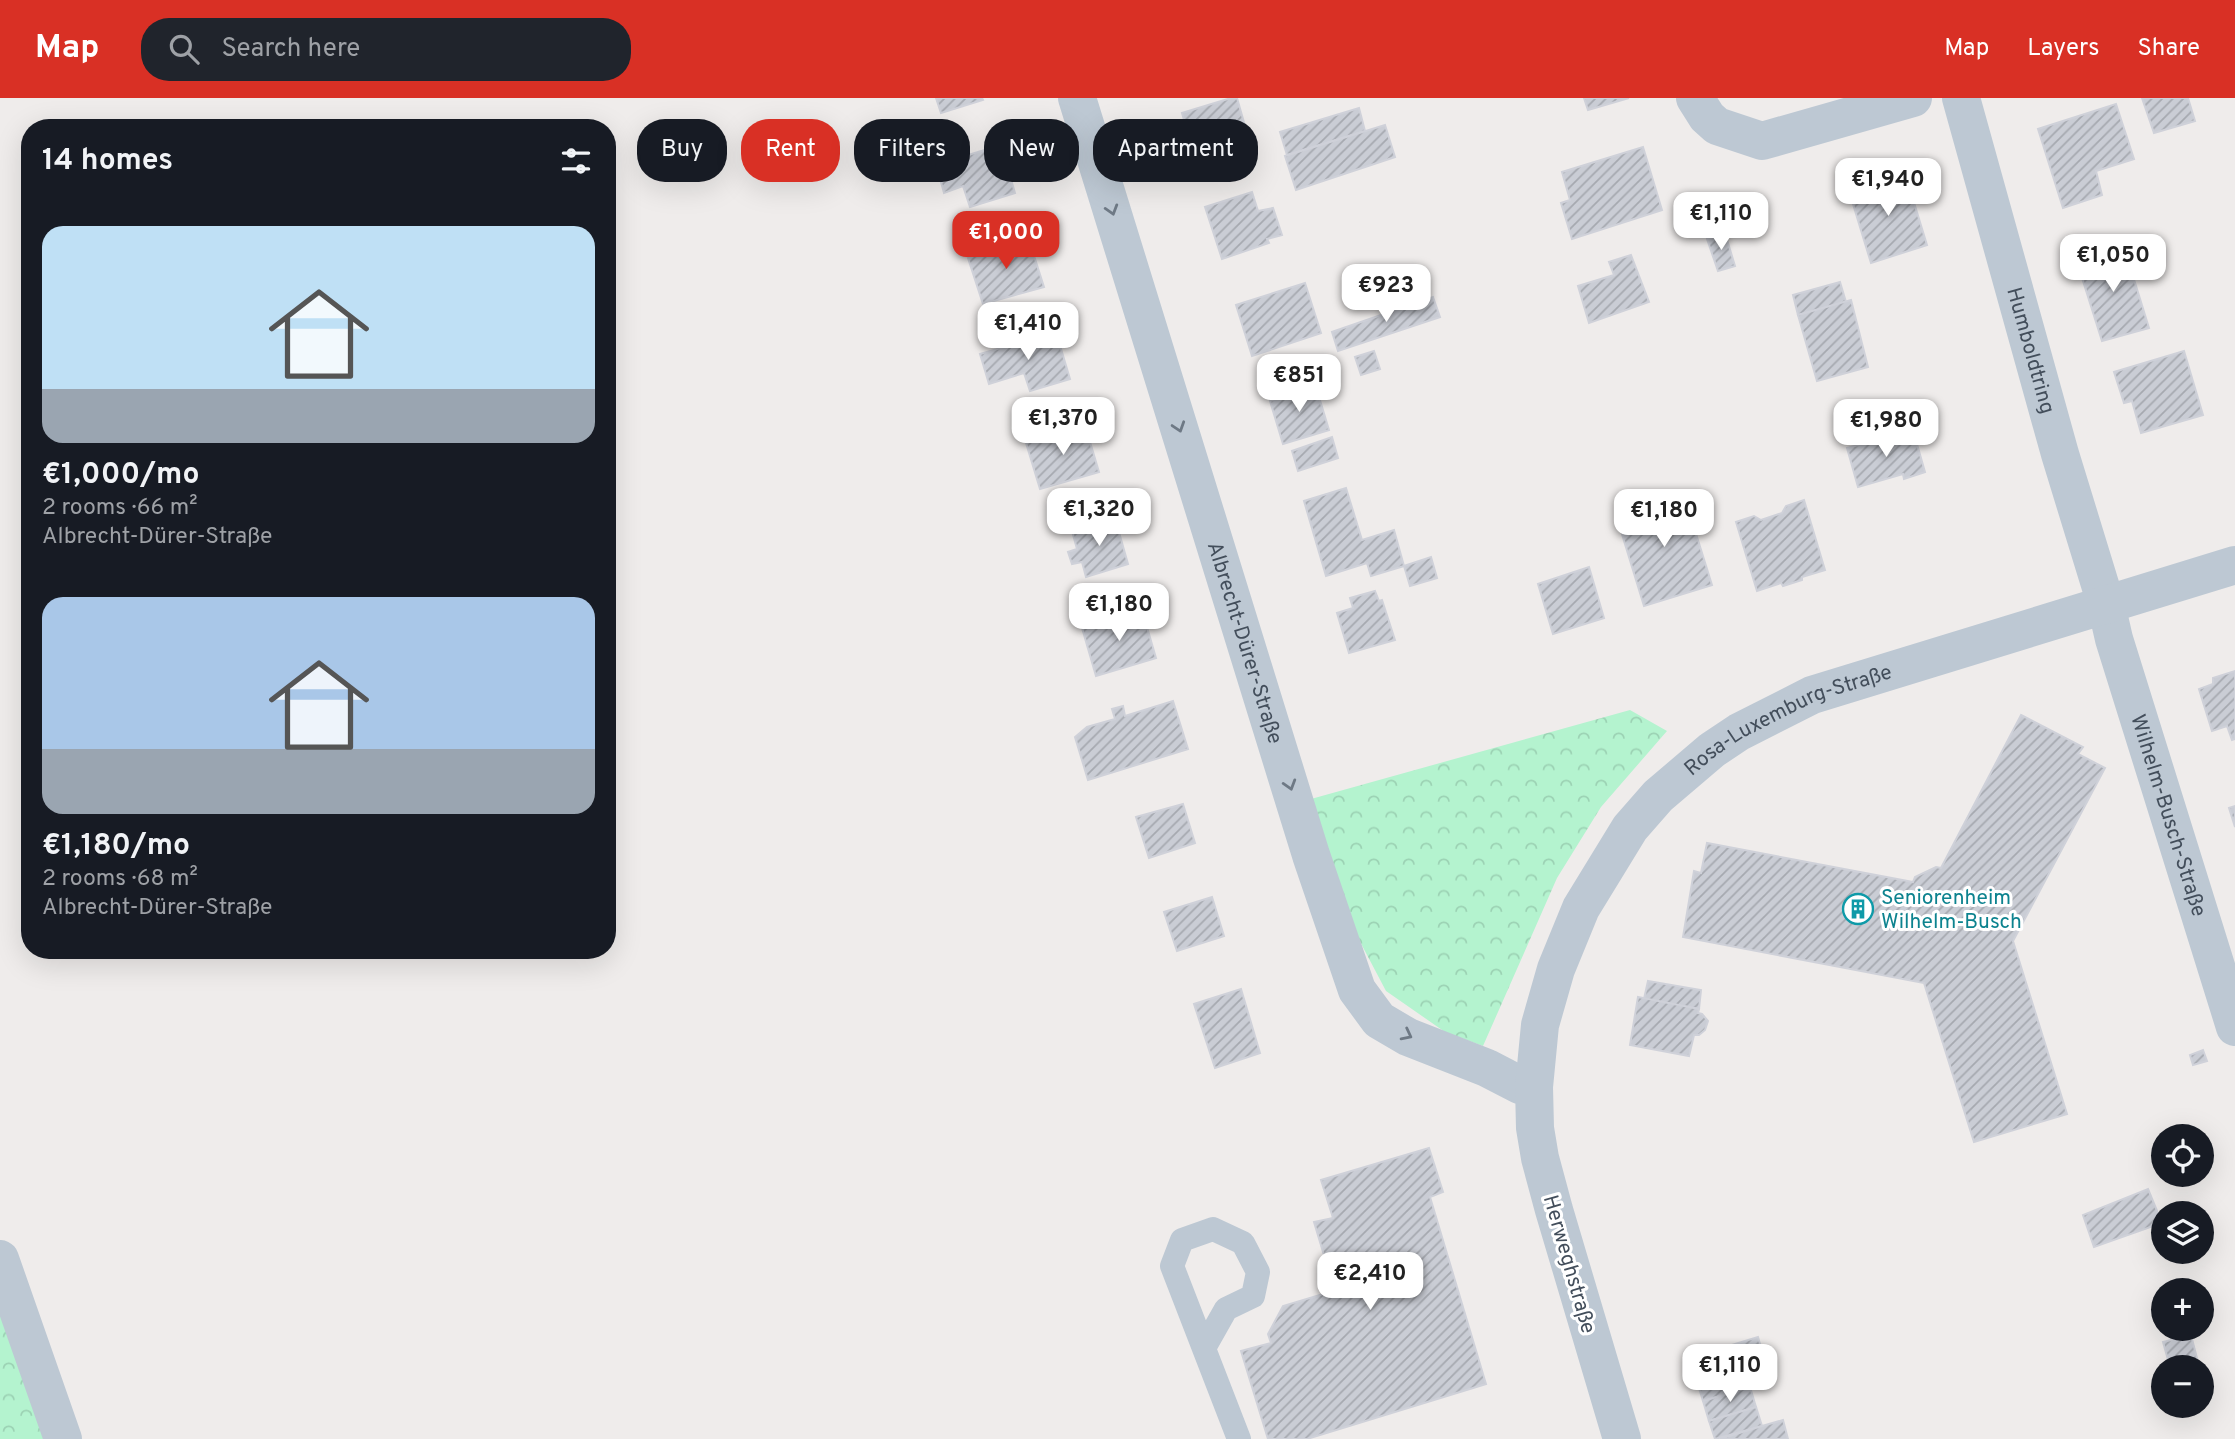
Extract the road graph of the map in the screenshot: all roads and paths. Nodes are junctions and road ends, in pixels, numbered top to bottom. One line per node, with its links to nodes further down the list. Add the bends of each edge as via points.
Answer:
1 (1077, 98): 8 (street, Albrecht-Dürer-Straße, one-way to 8, via 1357,990 1379,1020 1408,1037)
2 (1695, 98): 3 (street, via 1717,126 1762,141)
3 (1913, 98)
4 (1961, 98): 6 (street, Humboldtring)
5 (2235, 565): 6 (street, Rosa-Luxemburg-Straße)
6 (2106, 604): 7 (street, Wilhelm-Busch-Straße); 8 (street, Rosa-Luxemburg-Straße, via 1812,695 1712,750 1658,796 1630,828 1581,908 1540,1025)
7 (2235, 1027)
8 (1534, 1087): 13 (street, Herweghstraße, via 1540,1158)
9 (0, 1259): 11 (street)
10 (1204, 1348): 10 (lane, via 1226,1309 1253,1296 1258,1272 1243,1243 1213,1229 1182,1240 1172,1265); 12 (lane)
11 (63, 1439)
12 (1238, 1439)
13 (1622, 1439)

